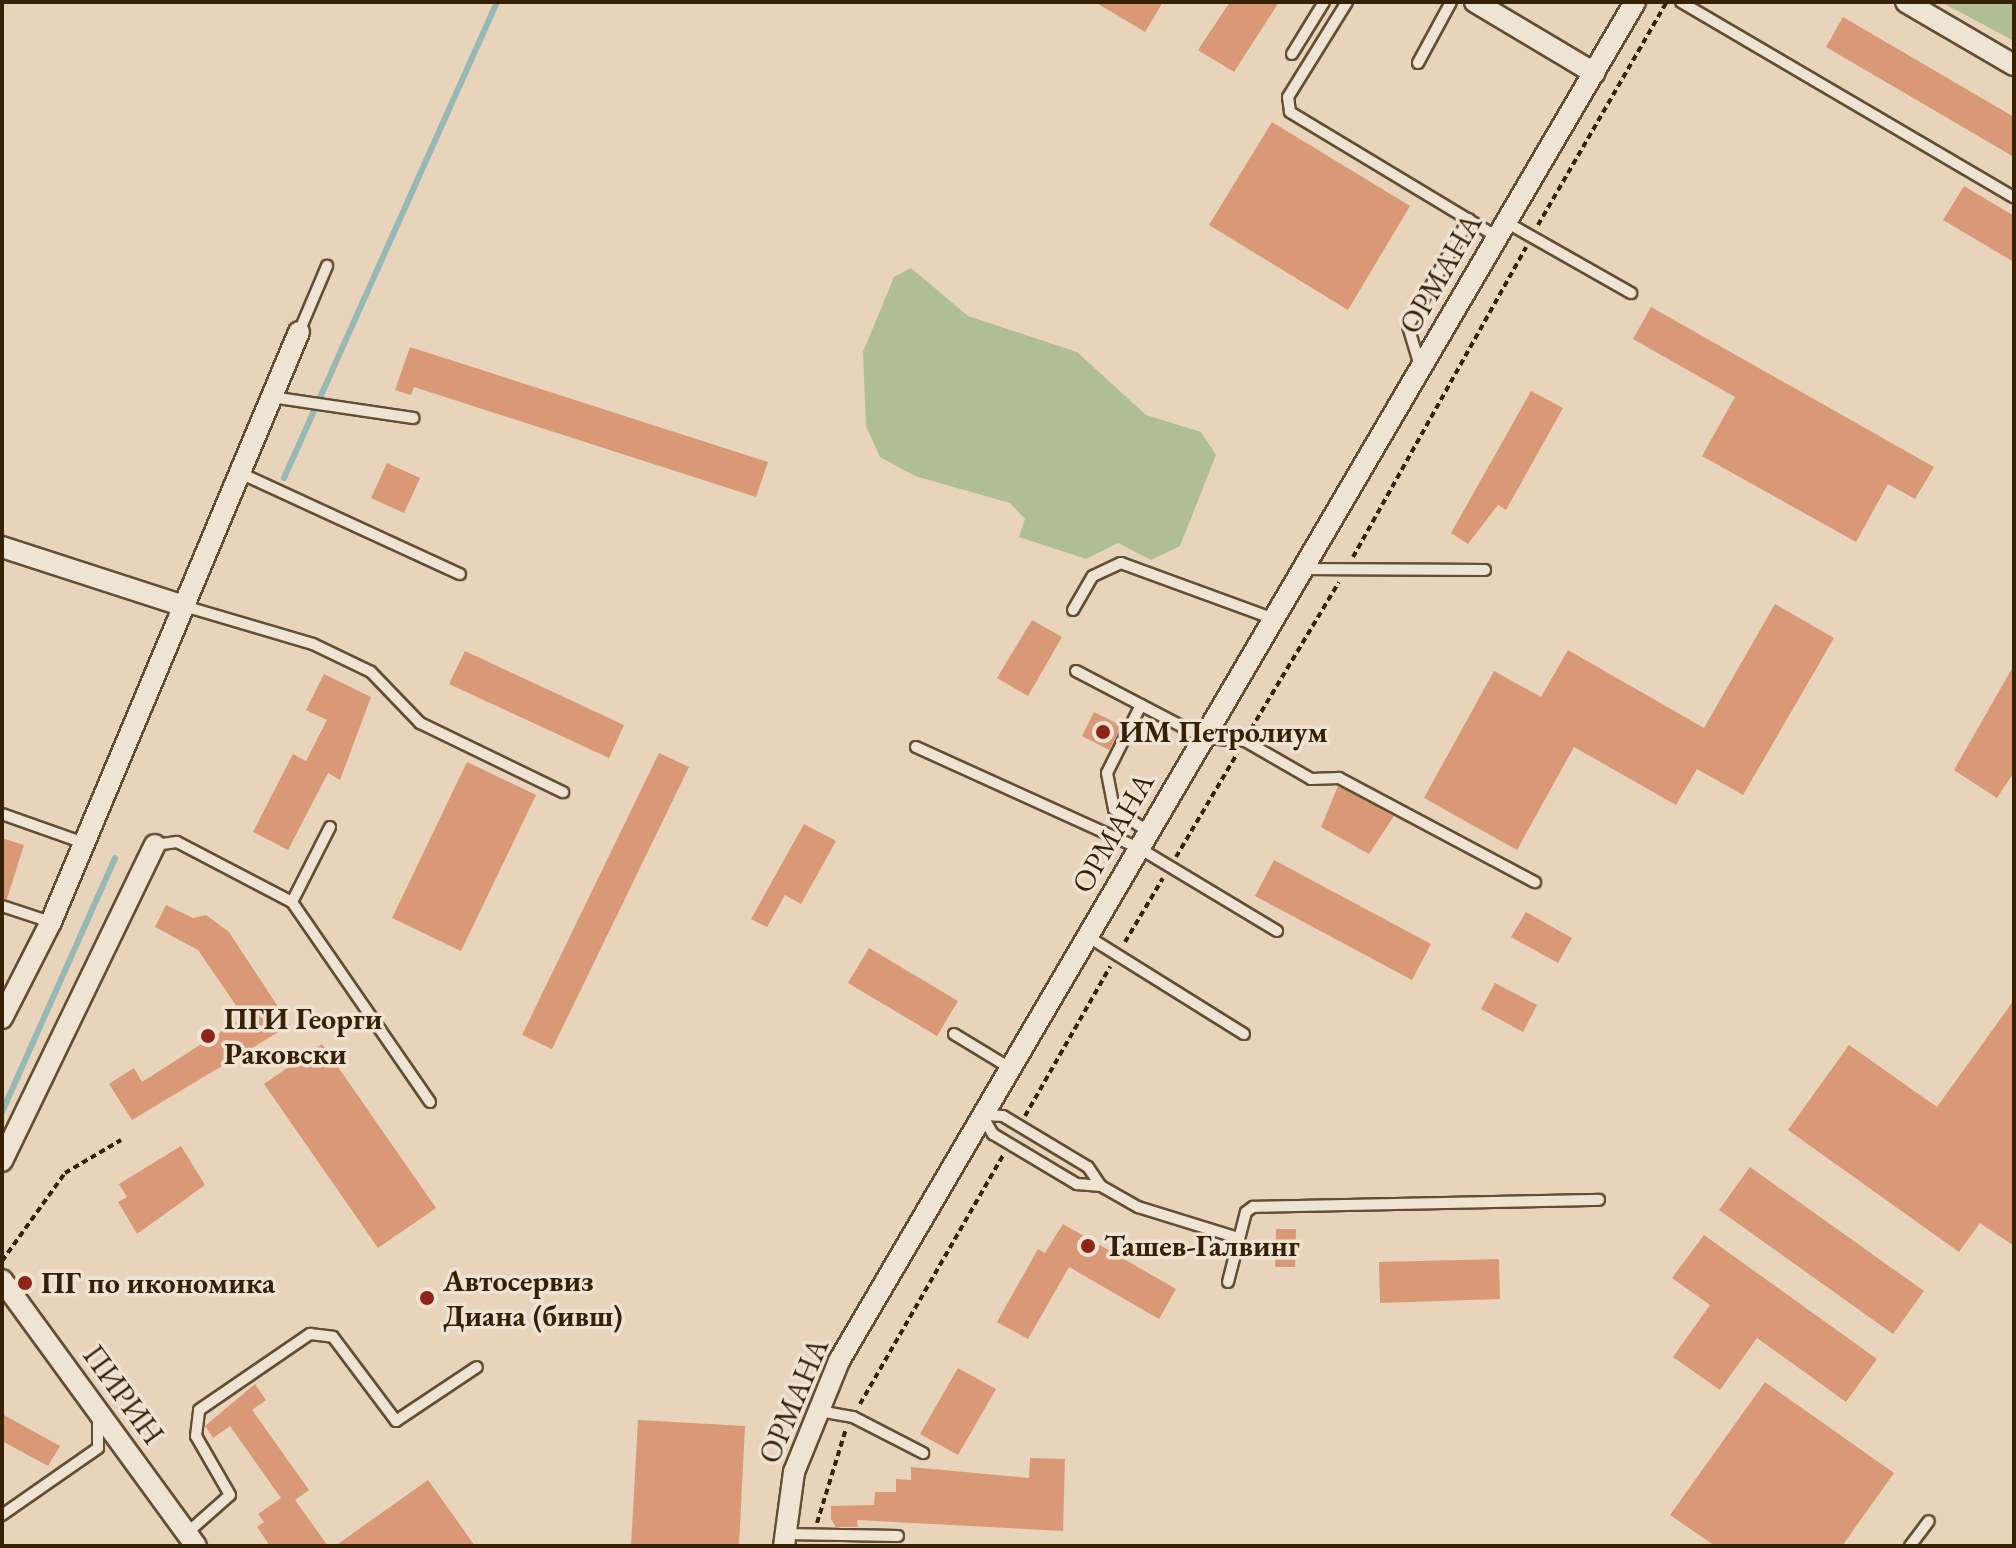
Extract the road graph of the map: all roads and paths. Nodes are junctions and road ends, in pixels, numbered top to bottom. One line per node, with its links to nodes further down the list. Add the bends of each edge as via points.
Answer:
1 (1324, 2): 8 (lane)
2 (1347, 2): 13 (lane, via 1288,97 1290,112)
3 (1451, 2): 9 (lane)
4 (1475, 2): 11 (street)
5 (1635, 2): 11 (street, ОРМАНА)
6 (1681, 2): 12 (lane)
7 (1906, 2): 10 (street)
8 (1292, 54)
9 (1418, 63)
10 (2014, 65)
11 (1594, 73): 14 (street, ОРМАНА)
12 (2014, 197)
13 (1469, 219): 14 (lane); 18 (lane, via 1408,326)
14 (1502, 229): 16 (lane); 18 (street, ОРМАНА)
15 (327, 266): 17 (lane)
16 (1631, 293)
17 (299, 332): 19 (street)
18 (1421, 368): 23 (street, ОРМАНА)
19 (271, 397): 20 (lane); 21 (street)
20 (413, 418)
21 (240, 473): 25 (lane); 26 (street)
22 (2, 547): 26 (street)
23 (1303, 569): 24 (lane); 28 (street, ОРМАНА)
24 (1485, 570)
25 (460, 574)
26 (184, 606): 33 (lane, via 313,644 371,672 420,723); 37 (street)
27 (1073, 610): 28 (lane, via 1093,576 1121,563)
28 (1274, 619): 31 (street, ОРМАНА)
29 (1076, 671): 30 (lane)
30 (1141, 705): 31 (lane); 36 (lane, via 1107,773 1114,809)
31 (1204, 738): 36 (street, ОРМАНА); 39 (lane, via 1245,741 1311,779 1339,778)
32 (916, 747): 36 (lane)
33 (563, 792)
34 (2, 814): 37 (lane)
35 (330, 827): 40 (lane)
36 (1144, 840): 43 (lane); 44 (street, ОРМАНА)
37 (84, 843): 42 (street)
38 (155, 845): 40 (lane, via 177,842); 53 (street)
39 (1535, 882)
40 (292, 902): 49 (lane)
41 (2, 906): 42 (lane)
42 (51, 922): 45 (street)
43 (1277, 931)
44 (1087, 936): 47 (lane); 48 (street, ОРМАНА)
45 (2, 1018)
46 (954, 1034): 48 (lane)
47 (1244, 1034)
48 (1010, 1068): 50 (street, ОРМАНА)
49 (430, 1102)
50 (982, 1115): 52 (lane); 54 (lane, via 1003,1116 1074,1159); 62 (street, ОРМАНА)
51 (121, 1140): 57 (path, via 65,1173)
52 (1009, 1144): 54 (lane, via 1077,1184); 63 (path)
53 (2, 1161)
54 (1101, 1186): 56 (lane, via 1138,1207)
55 (1599, 1200): 56 (lane, via 1253,1207)
56 (1238, 1238): 59 (lane)
57 (2, 1261)
58 (2, 1280): 61 (street, ПИРИН)
59 (1228, 1282)
60 (477, 1367): 69 (lane, via 396,1421 333,1337 310,1334 199,1410 196,1436 230,1495)
61 (97, 1411): 66 (lane, via 98,1448); 69 (street, ПИРИН)
62 (816, 1411): 63 (lane); 70 (street, ОРМАНА, via 794,1472)
63 (853, 1417): 64 (lane); 65 (path)
64 (923, 1453)
65 (818, 1505)
66 (2, 1515)
67 (1929, 1521): 71 (lane)
68 (898, 1536): 70 (lane)
69 (191, 1539)
70 (785, 1540)
71 (1910, 1546)

